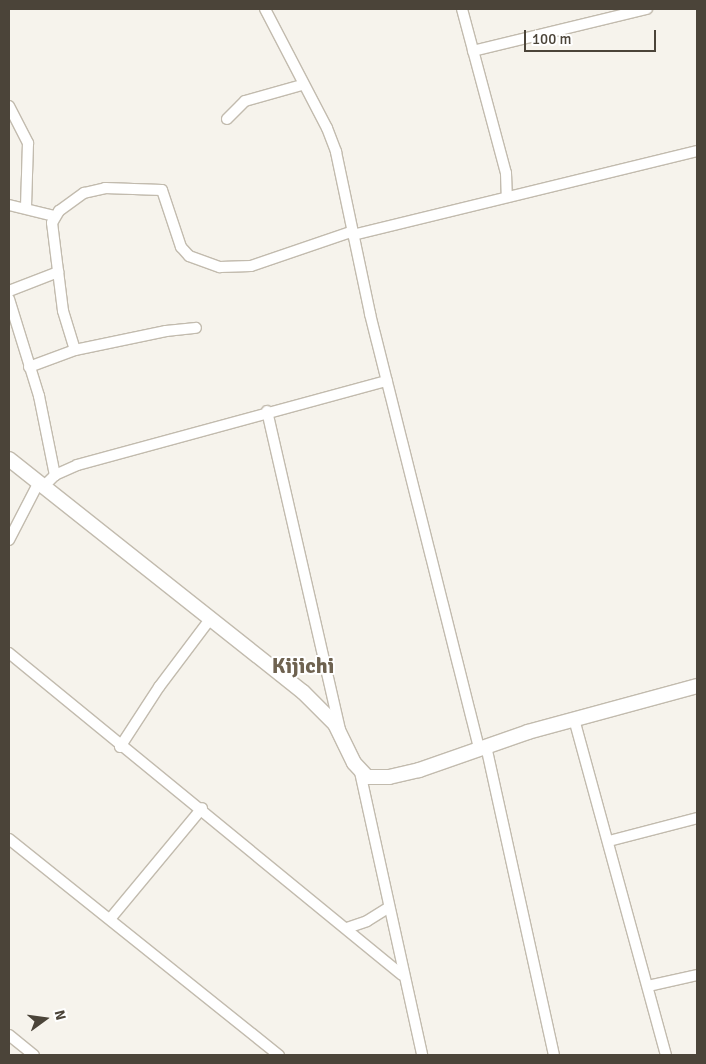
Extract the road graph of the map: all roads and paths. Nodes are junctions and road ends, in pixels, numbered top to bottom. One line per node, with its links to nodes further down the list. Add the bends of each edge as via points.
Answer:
1 (265, 9): 6 (street)
2 (462, 9): 5 (street)
3 (647, 9): 4 (street)
4 (630, 11): 5 (street)
5 (473, 51): 10 (street)
6 (302, 85): 8 (street, via 245,101); 16 (street, via 332,138)
7 (9, 106): 14 (street, via 28,143)
8 (228, 119)
9 (697, 151): 11 (street)
10 (506, 173): 11 (street); 12 (street)
11 (520, 193): 12 (street)
12 (507, 197): 16 (street)
13 (9, 205): 14 (street)
14 (26, 207): 15 (street)
15 (54, 216): 16 (street, via 80,196 94,190 162,190 178,239 189,256 220,267 241,269); 17 (street, via 52,224)
16 (352, 234): 23 (street)
17 (58, 272): 18 (street); 21 (street, via 63,310)
18 (9, 291)
19 (9, 299): 22 (street)
20 (196, 328): 21 (street, via 166,330)
21 (75, 350): 22 (street)
22 (30, 367): 26 (street, via 40,396)
23 (386, 381): 24 (street); 35 (street)
24 (267, 411): 26 (street, via 78,465); 33 (street)
25 (9, 459): 27 (street)
26 (55, 475): 27 (street)
27 (41, 484): 28 (street); 29 (street)
28 (9, 540)
29 (211, 618): 33 (street, via 303,692 329,717); 34 (street, via 159,687)
30 (9, 653): 34 (street)
31 (697, 686): 32 (street)
32 (574, 719): 35 (street); 40 (street)
33 (340, 733): 36 (street)
34 (120, 747): 37 (street)
35 (483, 747): 36 (street, via 389,777 372,778); 51 (street)
36 (360, 772): 41 (street)
37 (202, 808): 42 (street); 43 (street)
38 (697, 818): 40 (street)
39 (9, 839): 42 (street)
40 (609, 841): 46 (street)
41 (388, 908): 43 (street); 44 (street)
42 (110, 919): 49 (street)
43 (347, 928): 44 (street)
44 (402, 975): 50 (street)
45 (697, 975): 46 (street)
46 (648, 986): 52 (street)
47 (9, 1035): 48 (street)
48 (34, 1055)
49 (279, 1055)
50 (422, 1055)
51 (554, 1055)
52 (666, 1055)

